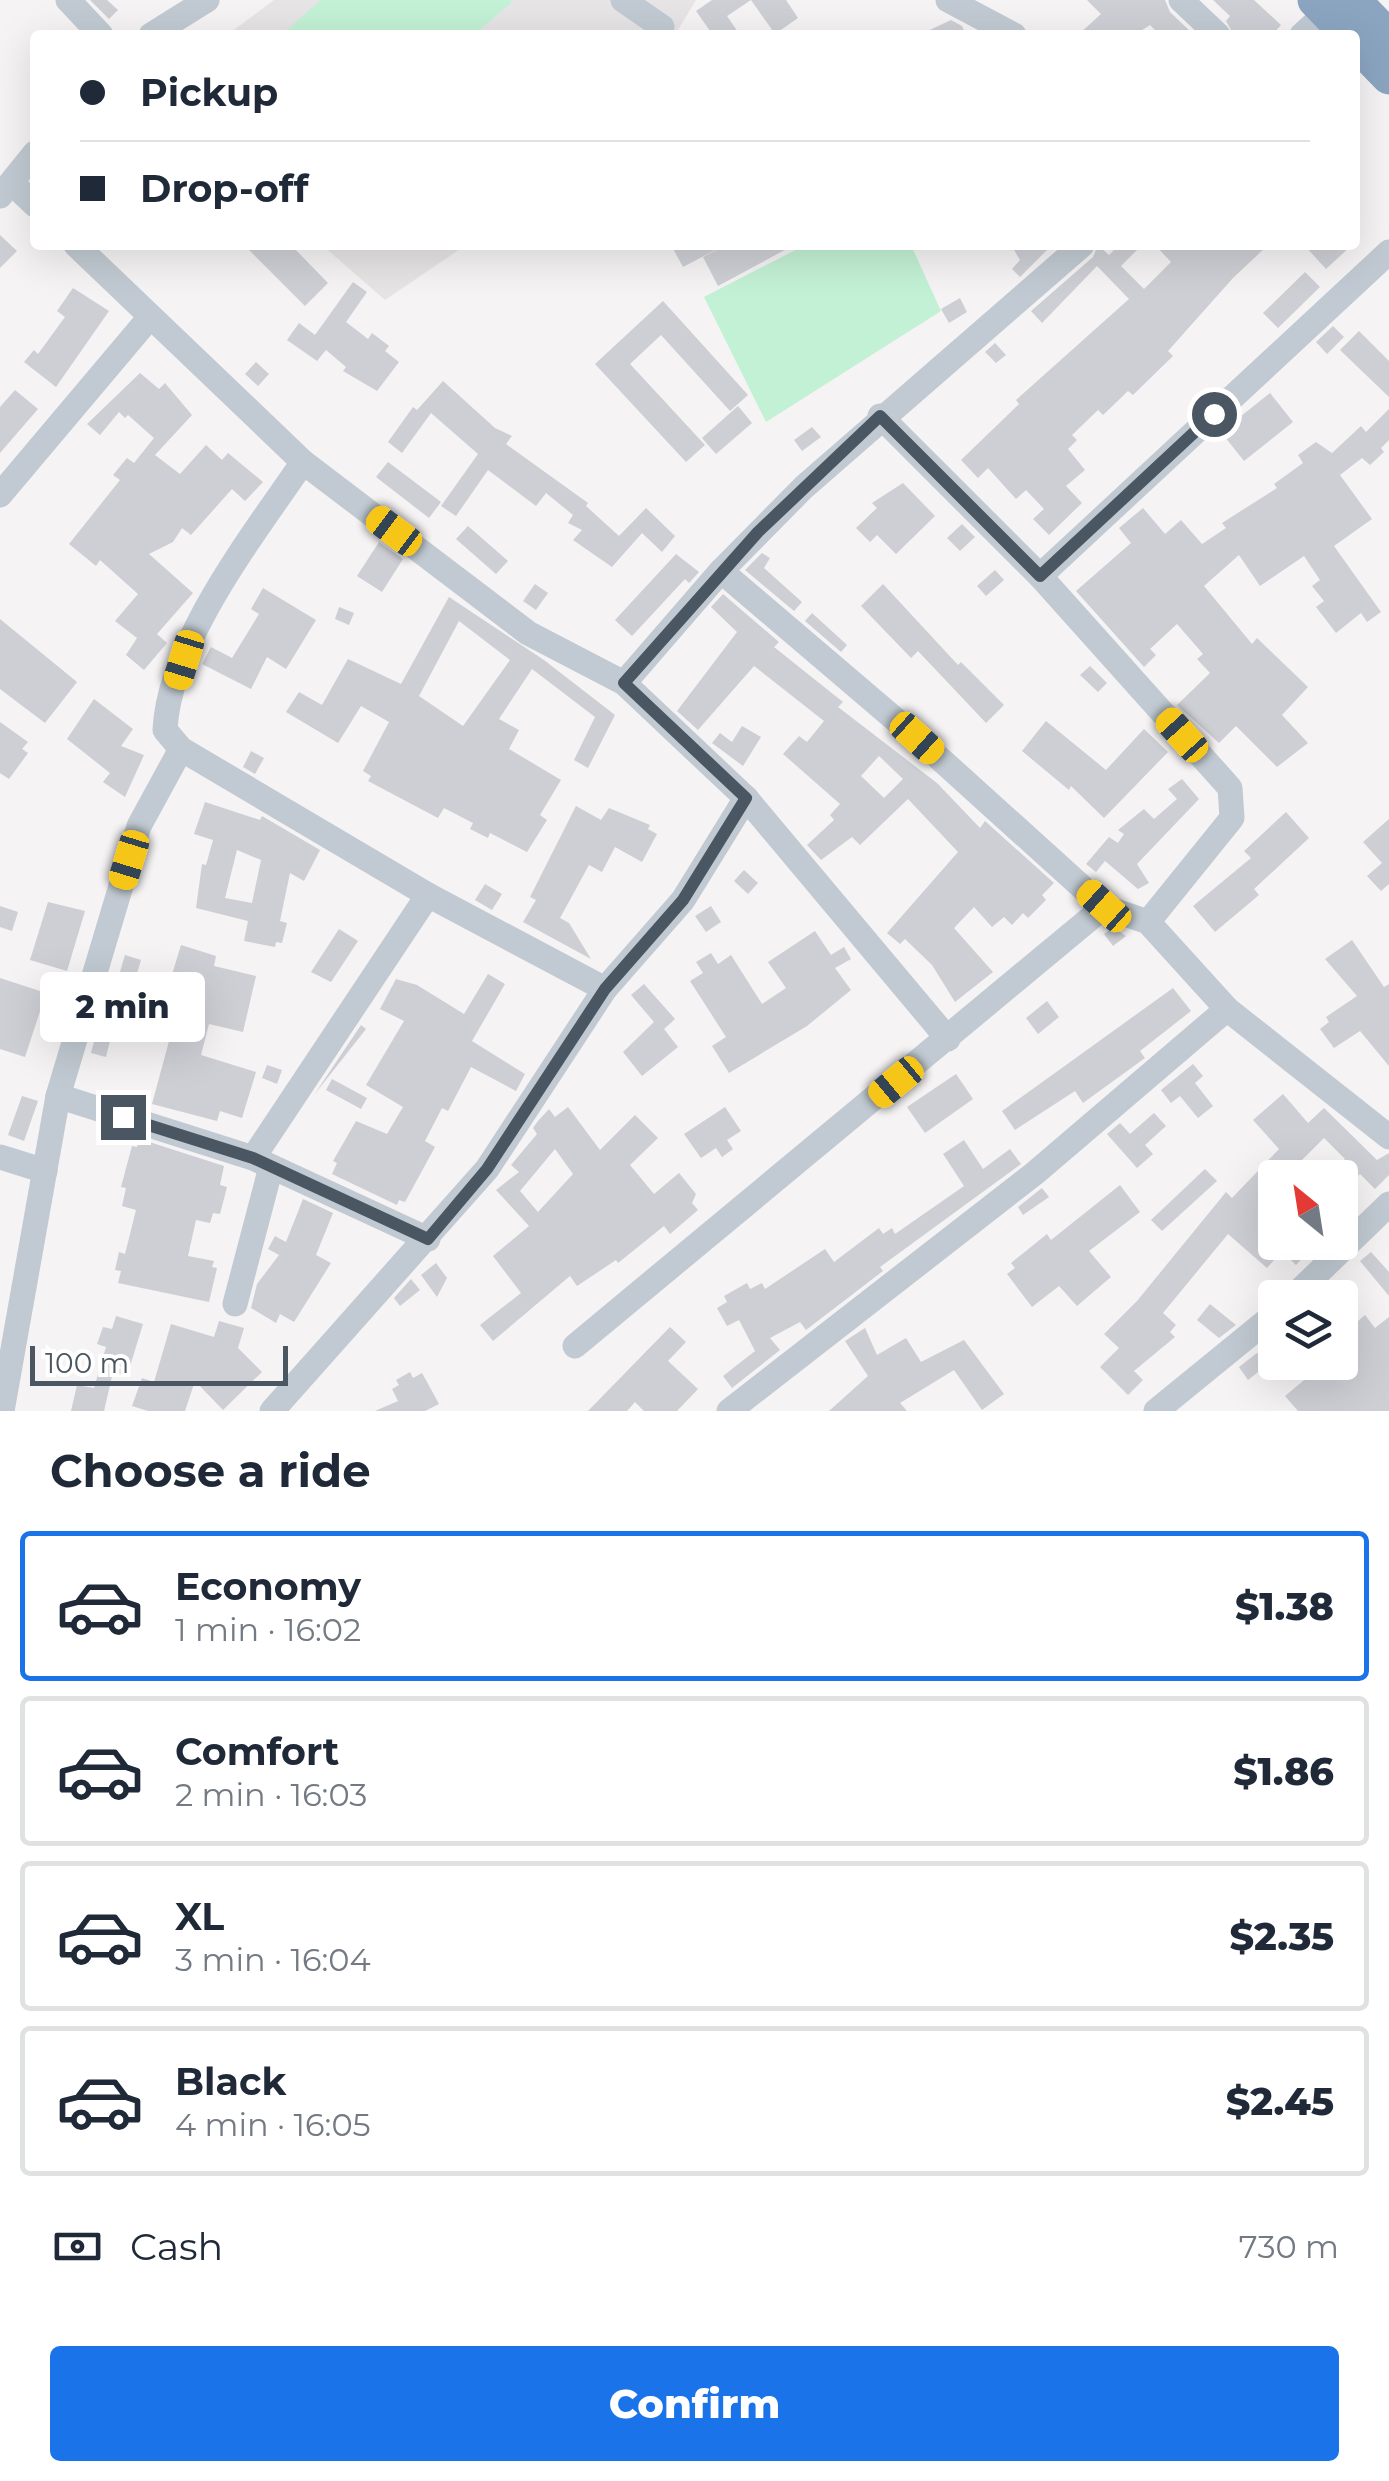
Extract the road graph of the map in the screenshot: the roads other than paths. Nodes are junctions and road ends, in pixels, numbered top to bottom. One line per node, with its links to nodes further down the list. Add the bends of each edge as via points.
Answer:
1 (68, 0): 7 (street)
2 (206, 0): 8 (street)
3 (622, 0): 6 (street)
4 (948, 0): 9 (street)
5 (1180, 0): 10 (street)
6 (662, 27)
7 (96, 30)
8 (159, 30)
9 (1005, 30)
10 (1213, 30)
11 (1360, 35): 12 (highway)
12 (1389, 77)
13 (30, 158): 14 (street)
14 (6, 189): 15 (street)
15 (30, 202)
16 (81, 250): 19 (street)
17 (1076, 250): 20 (street)
18 (1389, 252): 24 (street)
19 (150, 318): 21 (street); 22 (street)
20 (880, 416): 23 (street); 24 (street)
21 (303, 462): 25 (street, via 528,633); 26 (street, via 192,637 166,710 165,730)
22 (0, 495)
23 (721, 571): 25 (street); 29 (street)
24 (1040, 576): 30 (street, via 1230,788 1234,804 1226,828)
25 (624, 683): 27 (street)
26 (181, 749): 28 (street); 34 (street, via 140,826)
27 (746, 798): 31 (street, via 683,900); 33 (street)
28 (428, 895): 31 (street); 37 (street)
29 (1104, 906): 30 (street); 33 (street)
30 (1148, 922): 32 (street)
31 (605, 989): 40 (street, via 487,1169)
32 (1227, 1009): 35 (street); 47 (street, via 1034,1173)
33 (948, 1039): 44 (street)
34 (58, 1096): 37 (street); 38 (street)
35 (1389, 1138)
36 (0, 1157): 38 (street)
37 (262, 1162): 40 (street); 42 (street)
38 (45, 1172): 45 (street)
39 (1389, 1204): 41 (street)
40 (428, 1239): 46 (street)
41 (1311, 1280)
42 (235, 1304)
43 (1258, 1328): 48 (street)
44 (575, 1346)
45 (2, 1411)
46 (272, 1411)
47 (730, 1411)
48 (1156, 1411)

